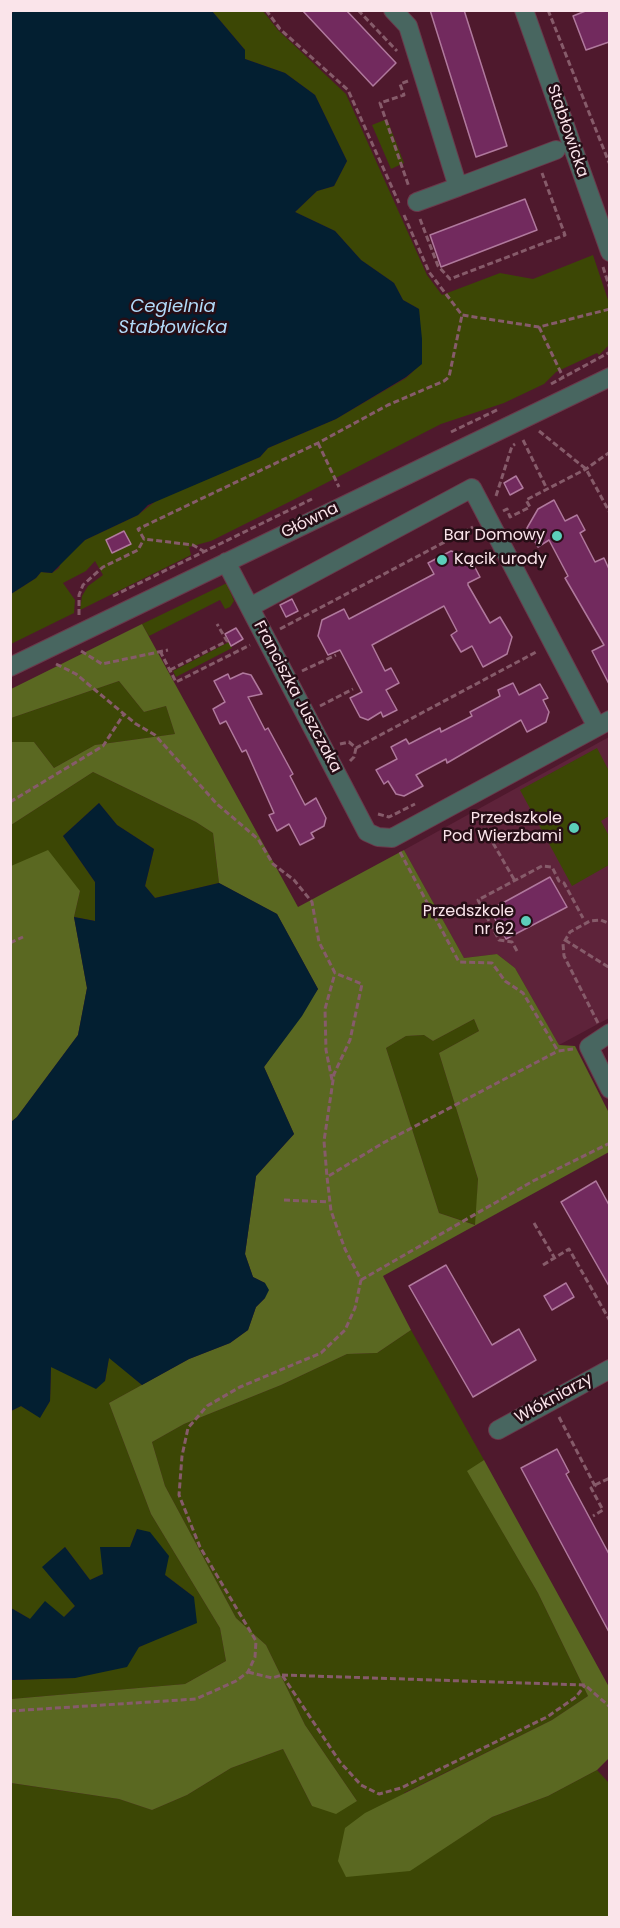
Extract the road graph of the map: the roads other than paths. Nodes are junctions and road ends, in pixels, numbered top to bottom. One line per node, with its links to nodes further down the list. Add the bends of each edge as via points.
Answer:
1 (393, 10): 4 (street, via 408,26)
2 (524, 10): 6 (street, Stabłowicka)
3 (556, 150): 4 (street)
4 (458, 187): 5 (street)
5 (417, 202)
6 (609, 252)
7 (609, 377): 8 (street, Główna)
8 (226, 562): 9 (street, Franciszka Juszczaka); 10 (street, Główna)
9 (250, 607): 11 (street, Franciszka Juszczaka, via 368,832 378,837 393,838); 11 (street, via 472,488)
10 (10, 667)
11 (603, 723)
12 (604, 1030): 13 (street, via 589,1047)
13 (609, 1089)
14 (609, 1369): 15 (street, Włókniarzy)
15 (498, 1430)

